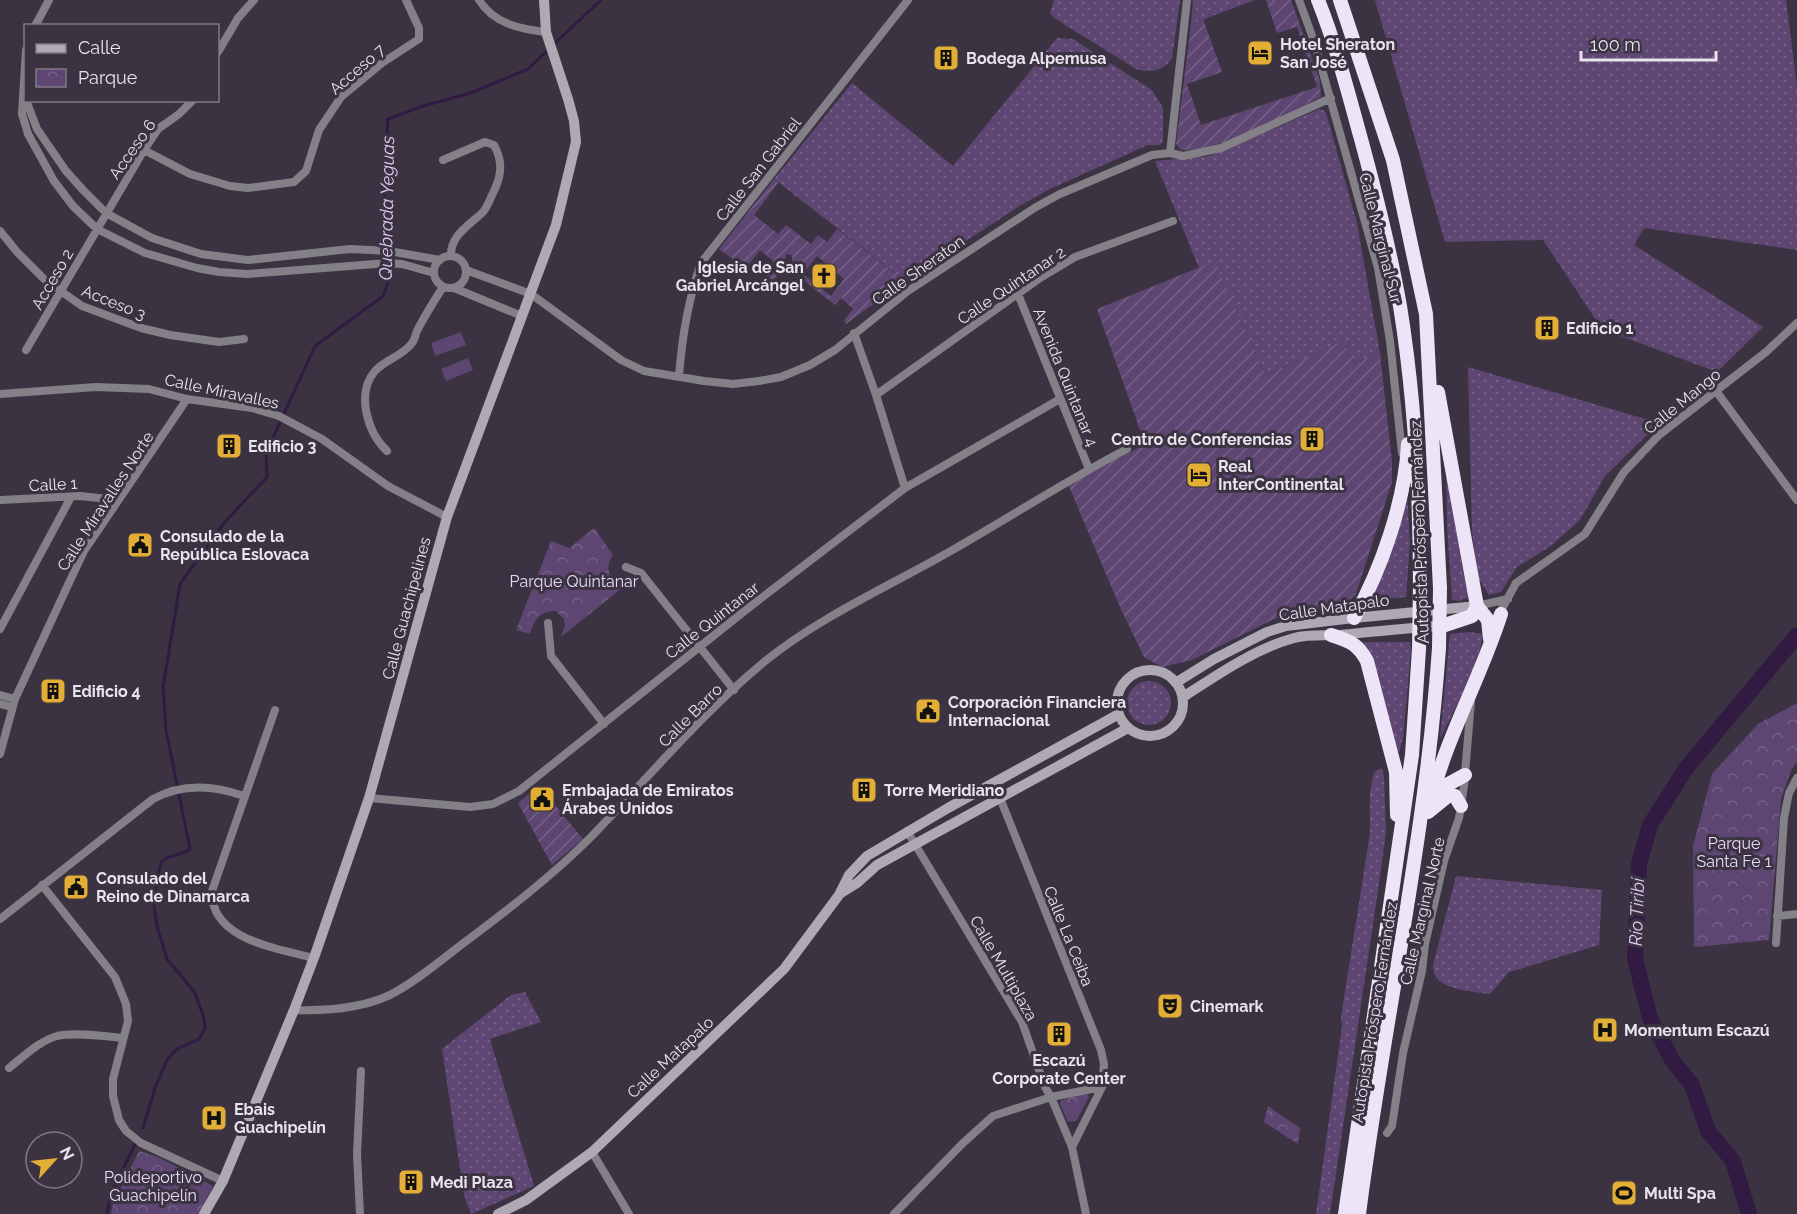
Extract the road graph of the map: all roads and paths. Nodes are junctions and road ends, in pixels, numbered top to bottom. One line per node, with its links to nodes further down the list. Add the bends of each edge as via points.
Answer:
1 (49, 0): 11 (street)
2 (254, 0): 13 (street)
3 (406, 0): 18 (street, Acceso 7, via 419,28 418,39 341,97 319,130 306,171 294,182 248,188 230,186 190,174)
4 (478, 0): 12 (street, via 501,21)
5 (544, 0): 12 (street, Calle Guachipelines)
6 (908, 0): 43 (street, Calle San Gabriel, via 701,263 682,336)
7 (1187, 0): 19 (street)
8 (1299, 0): 14 (street, Calle Marginal Sur)
9 (1318, 0): 42 (highway, Autopista Próspero Fernández, via 1378,202)
10 (1341, 0): 40 (highway, Autopista Próspero Fernández, via 1393,160 1421,283)
11 (36, 24)
12 (548, 37): 34 (street, Calle Guachipelines, via 574,122 576,142 556,225)
13 (219, 50)
14 (1330, 98): 19 (street, Calle Sheraton, via 1221,148 1183,156); 53 (street, Calle Marginal Sur, via 1378,268 1397,393)
15 (24, 102): 23 (street, via 22,114 28,134 54,181 73,206)
16 (27, 102): 21 (street, via 37,129 66,171)
17 (191, 102): 18 (street, Acceso 6, via 158,129)
18 (144, 150): 21 (street, Acceso 6)
19 (1170, 153): 38 (street, Calle Sheraton, via 1152,155 1036,207 908,291)
20 (443, 160): 26 (street, via 485,142 494,145 499,153 501,169 488,204 456,237)
21 (106, 213): 23 (street, Acceso 6); 25 (street, via 178,248 248,260)
22 (1173, 221): 35 (street, Calle Quintanar 2, via 1075,257)
23 (99, 225): 29 (street, via 145,253 196,268 247,274); 33 (street, Acceso 2)
24 (0, 231): 33 (street, Acceso 3)
25 (269, 256): 27 (street, via 350,249); 29 (street)
26 (452, 256): 27 (street); 28 (street)
27 (440, 260): 30 (street)
28 (466, 270): 32 (street, via 463,282); 34 (street, Calle Sheraton)
29 (267, 272): 30 (street, via 388,263)
30 (434, 273): 31 (street)
31 (443, 286): 32 (street); 50 (street, via 413,342 375,371 366,390 366,414 377,440)
32 (454, 288): 36 (street)
33 (60, 292): 39 (street, Acceso 3, via 82,306 141,328 219,342); 41 (street, Acceso 2)
34 (531, 294): 36 (street, Calle Guachipelines); 43 (street, Calle Sheraton, via 621,360 644,371)
35 (1018, 294): 46 (street, Calle Quintanar 2); 48 (street, Avenida Quintanar 4)
36 (522, 316): 58 (street, Calle Guachipelines)
37 (1797, 323): 44 (street, Calle Mango)
38 (854, 333): 43 (street, Calle Sheraton, via 810,365 781,377 733,384); 46 (street)
39 (244, 339)
40 (1429, 339): 61 (highway, via 1473,581); 99 (highway, Autopista Próspero Fernández, bridge, via 1439,648 1436,700)
41 (26, 350)
42 (1406, 351): 53 (highway, via 1408,442); 93 (highway, Autopista Próspero Fernández, bridge, via 1420,502 1419,649 1413,755)
43 (679, 376)
44 (1716, 391): 57 (street); 60 (street, Calle Mango, via 1659,435 1624,472 1585,534 1516,583)
45 (0, 394): 47 (street, Calle Miravalles, via 96,387 149,389)
46 (876, 395): 52 (street)
47 (187, 399): 58 (street, Calle Miravalles, via 252,408 288,420 388,486); 74 (street, Calle Miravalles Norte, via 84,551)
48 (1060, 399): 51 (street, Avenida Quintanar 4); 52 (street, Calle Quintanar)
49 (1127, 449): 51 (street, Calle Barro)
50 (387, 450)
51 (1089, 469): 70 (street, Calle Barro, via 800,636)
52 (904, 488): 68 (street, Calle Quintanar)
53 (1402, 488): 63 (highway, via 1381,561)
54 (71, 497): 55 (street, Calle 1); 56 (street, Calle 1); 66 (street)
55 (108, 499)
56 (0, 500)
57 (1797, 500)
58 (447, 517): 88 (street, Calle Guachipelines)
59 (626, 567): 68 (street, via 641,573)
60 (1508, 599): 61 (street, Calle Matapalo); 62 (street, Calle Mango)
61 (1483, 605): 62 (highway); 63 (street, Calle Matapalo); 65 (highway, via 1472,616)
62 (1494, 617): 65 (street, Calle Matapalo); 71 (highway, via 1490,647)
63 (1354, 618): 69 (street, Calle Matapalo, via 1267,632)
64 (548, 623): 79 (street, via 551,656)
65 (1445, 625): 67 (street, Calle Matapalo)
66 (0, 629)
67 (1331, 635): 73 (street, Calle Matapalo, via 1308,635 1272,646); 93 (highway, via 1360,648 1381,713 1396,772)
68 (700, 646): 70 (street); 79 (street, Calle Quintanar)
69 (1177, 682): 73 (street); 78 (street, via 1159,671 1133,674 1121,687)
70 (734, 690): 102 (street, Calle Barro, via 537,888 421,975 371,1001 324,1011)
71 (1471, 693): 82 (street, Calle Marginal Norte); 85 (highway)
72 (0, 694): 74 (street)
73 (1183, 697): 80 (street, via 1178,723 1165,734 1147,737)
74 (15, 699): 76 (street, Calle Miravalles Norte)
75 (0, 704): 76 (street)
76 (12, 707): 81 (street, Calle Miravalles Norte)
77 (275, 710): 86 (street)
78 (1119, 714): 80 (street); 84 (street, Calle Matapalo)
79 (604, 724): 88 (street, Calle Quintanar, via 519,791 493,804 470,807)
80 (1128, 728): 87 (street, Calle Matapalo)
81 (0, 754)
82 (1465, 775): 85 (highway); 89 (street, Calle Marginal Norte)
83 (1797, 778): 97 (street, via 1789,793 1784,819)
84 (994, 783): 87 (street); 91 (street, Calle Matapalo)
85 (1432, 793): 90 (highway)
86 (244, 796): 94 (street, via 210,788 177,789 153,799); 101 (street, via 212,891 213,906 232,931)
87 (999, 797): 92 (street, Calle Matapalo); 106 (street, Calle La Ceiba, via 1101,1050)
88 (369, 798): 101 (street, Calle Guachipelines)
89 (1461, 806): 90 (highway, via 1455,796 1449,795); 108 (street, Calle Marginal Norte, via 1425,944 1392,1126)
90 (1428, 812): 99 (highway)
91 (907, 831): 92 (street, Calle Multiplaza); 95 (street, Calle Matapalo, via 867,856 849,875)
92 (915, 845): 95 (street, Calle Matapalo, via 877,865); 107 (street, Calle Multiplaza, via 1022,1022)
93 (1395, 880): 118 (highway, Autopista Próspero Fernández)
94 (42, 885): 98 (street); 103 (street, via 115,977 126,1004 128,1021)
95 (839, 895): 110 (street, Calle Matapalo, via 784,969)
96 (1797, 914): 97 (street)
97 (1777, 916): 100 (street)
98 (0, 919)
99 (1405, 922): 119 (highway, Autopista Próspero Fernández)
100 (1776, 943)
101 (313, 958): 102 (street, Calle Guachipelines)
102 (294, 1010): 111 (street, Calle Guachipelines)
103 (123, 1038): 104 (street, via 56,1036 33,1048); 111 (street, via 113,1096 126,1131 141,1143)
104 (9, 1068)
105 (361, 1071): 113 (street, via 357,1155)
106 (1102, 1087): 107 (street); 109 (street, Calle La Ceiba)
107 (1051, 1097): 109 (street, Calle Multiplaza); 116 (street, via 993,1116)
108 (1386, 1133)
109 (1072, 1147): 117 (street, Calle Multiplaza)
110 (592, 1152): 114 (street, Calle Matapalo, via 526,1200); 115 (street)
111 (223, 1181): 112 (street, Calle Guachipelines)
112 (204, 1214)
113 (360, 1214)
114 (498, 1214)
115 (629, 1214)
116 (894, 1214)
117 (1086, 1214)
118 (1346, 1214)
119 (1359, 1214)

